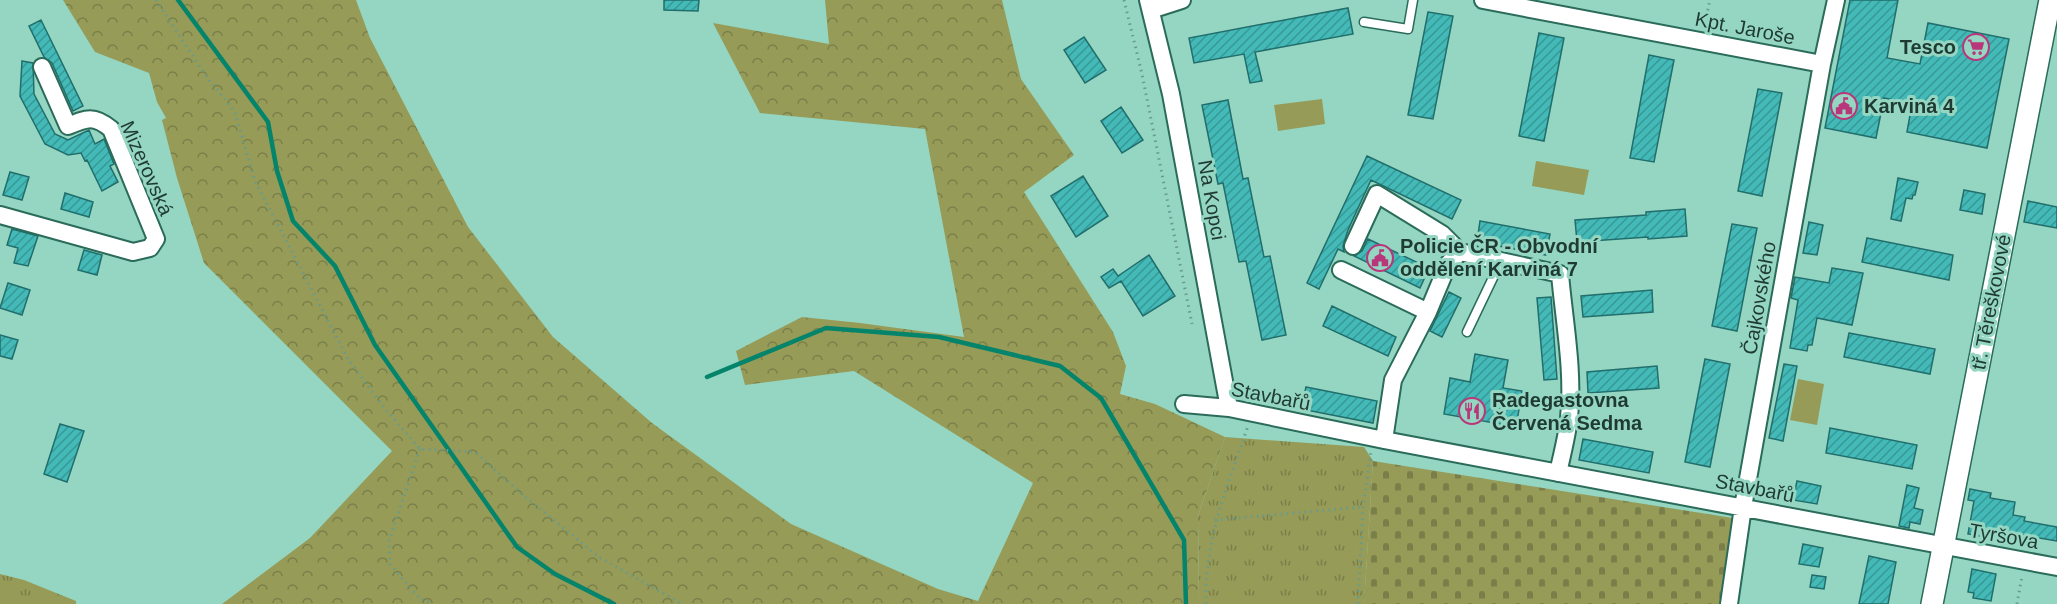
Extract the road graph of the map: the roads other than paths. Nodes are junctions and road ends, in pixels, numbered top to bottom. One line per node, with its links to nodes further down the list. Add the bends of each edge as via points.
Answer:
1 (1182, 0): 6 (street)
2 (1413, 0): 7 (lane, via 1408,29)
3 (1483, 0): 8 (street, Kpt. Jaroše)
4 (1836, 0): 8 (street, Čajkovského)
5 (2050, 0): 22 (street, tř. Těreškovové)
6 (1150, 5): 18 (street, Na Kopci, via 1171,94)
7 (1364, 22)
8 (1822, 64): 21 (street, Čajkovského)
9 (42, 67): 10 (street, Mizerovská, via 68,126 86,118 100,120 111,129 156,239 150,248 133,252)
10 (0, 215)
11 (1353, 246): 12 (street, via 1377,194 1442,234)
12 (1460, 252): 13 (street); 15 (street, via 1448,264)
13 (1501, 261): 16 (lane); 20 (street, via 1560,274 1569,418)
14 (1341, 270): 15 (street)
15 (1428, 312): 19 (street, via 1393,380)
16 (1467, 332)
17 (1184, 404): 18 (street, Stavbařů)
18 (1229, 408): 19 (street, Stavbařů)
19 (1379, 439): 20 (street, Stavbařů)
20 (1558, 473): 21 (street, Stavbařů)
21 (1743, 507): 22 (street, Stavbařů); 24 (street, Čajkovského)
22 (1944, 547): 23 (street, Tyršova); 25 (street, tř. Těreškovové)
23 (2057, 567)
24 (1729, 604)
25 (1932, 604)

